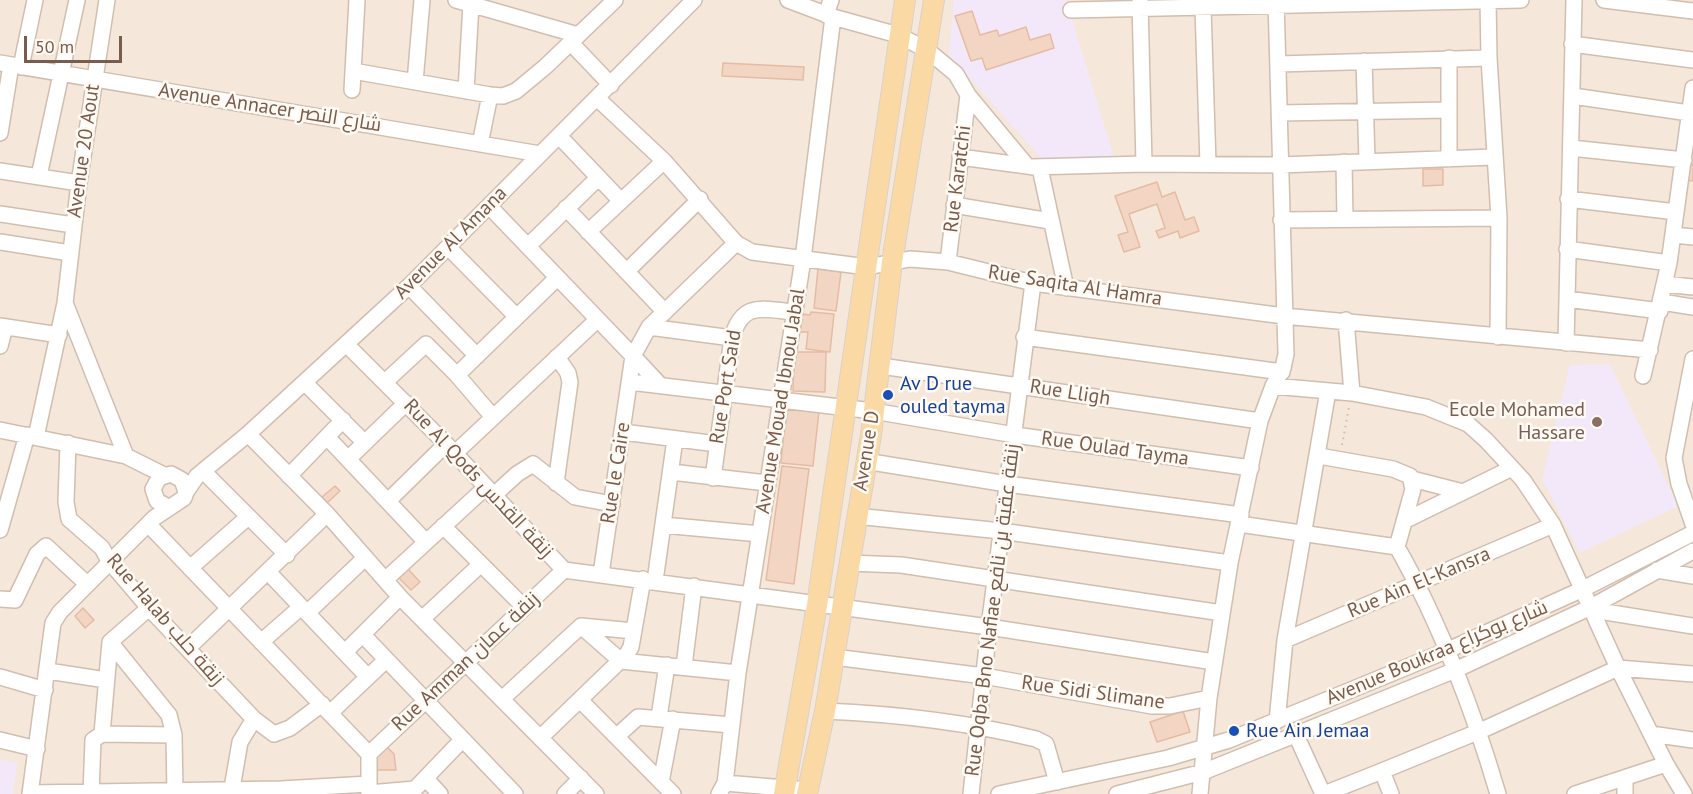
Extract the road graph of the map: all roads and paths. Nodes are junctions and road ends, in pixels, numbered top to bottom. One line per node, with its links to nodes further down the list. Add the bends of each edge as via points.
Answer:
1 (35, 0): 33 (street)
2 (77, 0): 35 (street)
3 (107, 0): 36 (street, Avenue 20 Aout)
4 (357, 0): 34 (street)
5 (422, 0): 37 (street)
6 (615, 0): 25 (street)
7 (694, 0): 38 (street, Avenue Al Amana)
8 (788, 0): 22 (street)
9 (905, 0): 24 (main road, Avenue D)
10 (934, 0): 27 (main road, Avenue D)
11 (1521, 0): 14 (street)
12 (1574, 0): 26 (street)
13 (1604, 0): 23 (street)
14 (1489, 1): 16 (street); 29 (street)
15 (464, 2): 25 (street); 41 (street)
16 (1447, 2): 17 (street)
17 (1363, 3): 18 (street)
18 (1276, 4): 20 (street); 32 (street)
19 (1141, 5): 20 (street); 21 (street); 63 (street)
20 (1203, 8): 64 (street)
21 (1071, 10)
22 (830, 11): 24 (street); 94 (street, Avenue Mouad Ibnou Jabal)
23 (1693, 11)
24 (898, 35): 27 (street); 98 (main road, Avenue D)
25 (575, 39): 38 (street); 42 (street, via 516,91)
26 (1572, 44): 30 (street); 44 (street)
27 (927, 50): 43 (street, via 956,74); 95 (main road, Avenue D)
28 (1449, 57): 29 (street); 31 (street); 46 (street)
29 (1489, 58): 57 (street)
30 (1693, 60)
31 (1364, 61): 32 (street); 47 (street)
32 (1278, 64): 49 (street)
33 (11, 65): 35 (street, Avenue Annacer شارع النصر); 50 (street)
34 (353, 70): 37 (street); 39 (street)
35 (60, 74): 36 (street, Avenue Annacer شارع النصر); 68 (street)
36 (93, 79): 53 (street, Avenue Annacer شارع النصر); 71 (street, Avenue 20 Aout)
37 (415, 82): 41 (street)
38 (611, 85): 45 (street, Avenue Al Amana)
39 (352, 90)
40 (1693, 90): 48 (street)
41 (466, 91): 42 (street)
42 (490, 95): 53 (street)
43 (968, 95): 56 (street, Rue Karatchi); 66 (street)
44 (1573, 96): 48 (street); 54 (street)
45 (598, 99): 51 (street, Avenue Al Amana); 61 (street)
46 (1449, 110): 47 (street); 58 (street)
47 (1367, 112): 49 (street); 59 (street)
48 (1689, 112): 52 (street)
49 (1280, 114): 65 (street)
50 (0, 133)
51 (559, 136): 55 (street, Avenue Al Amana); 69 (street)
52 (1690, 140): 60 (street)
53 (480, 144): 55 (street, Avenue Annacer شارع النصر)
54 (1571, 148): 60 (street); 72 (street)
55 (540, 154): 76 (street, Avenue Al Amana)
56 (960, 157): 66 (street); 75 (street, Rue Karatchi)
57 (1494, 157): 58 (street); 80 (street)
58 (1449, 159): 59 (street)
59 (1367, 160): 62 (street)
60 (1684, 160): 70 (street)
61 (663, 161): 73 (street); 74 (street)
62 (1344, 162): 65 (street); 81 (street)
63 (1144, 164): 64 (street); 66 (street)
64 (1208, 164): 65 (street)
65 (1280, 165): 82 (street)
66 (1033, 167): 83 (street)
67 (0, 171): 68 (street)
68 (39, 176): 71 (street)
69 (597, 178): 74 (street); 77 (street)
70 (1687, 182): 78 (street)
71 (79, 183): 84 (street, Avenue 20 Aout)
72 (1568, 199): 78 (street); 92 (street)
73 (699, 200): 89 (street); 99 (street)
74 (621, 201): 85 (street)
75 (954, 205): 83 (street); 96 (street, Rue Karatchi)
76 (489, 206): 90 (street); 91 (street, Avenue Al Amana)
77 (566, 208): 85 (street); 90 (street)
78 (1676, 212): 86 (street)
79 (0, 214): 84 (street)
80 (1499, 218): 81 (street); 121 (street)
81 (1345, 219): 82 (street)
82 (1281, 220): 112 (street)
83 (1050, 221): 105 (street)
84 (73, 225): 93 (street, Avenue 20 Aout)
85 (588, 232): 99 (street)
86 (1674, 235): 87 (street); 97 (street)
87 (1693, 237)
88 (0, 242): 93 (street)
89 (736, 243): 94 (street, Rue Saqita Al Hamra, via 752,252); 110 (street)
90 (528, 246): 100 (street)
91 (448, 247): 103 (street, Avenue Al Amana); 113 (street)
92 (1567, 249): 97 (street); 106 (street)
93 (70, 253): 107 (street, Avenue 20 Aout)
94 (803, 259): 98 (street, Rue Saqita Al Hamra); 111 (street, Avenue Mouad Ibnou Jabal)
95 (892, 262): 96 (street, Rue Saqita Al Hamra); 98 (street, Rue Saqita Al Hamra); 132 (main road, Avenue D)
96 (948, 262): 101 (street, Rue Saqita Al Hamra)
97 (1669, 263): 102 (street)
98 (867, 267): 147 (main road, Avenue D)
99 (627, 271): 110 (street)
100 (557, 278): 113 (street); 114 (street)
101 (1033, 283): 105 (street, Rue Saqita Al Hamra); 120 (street, Rue Oqba Bno Nafiae زنقة عقبة بن نافع)
102 (1665, 284): 104 (street); 108 (street)
103 (409, 286): 116 (street); 124 (street, Avenue Al Amana)
104 (1693, 287)
105 (1066, 288): 112 (street, Rue Saqita Al Hamra)
106 (1566, 298): 108 (street); 123 (street)
107 (65, 303): 119 (street, Avenue 20 Aout); 163 (street, Avenue 20 Aout)
108 (1661, 307): 109 (street); 127 (street)
109 (1693, 307)
110 (665, 312): 118 (street)
111 (794, 312): 122 (street, Rue Port Said, via 747,312 737,321); 145 (street, Avenue Mouad Ibnou Jabal)
112 (1284, 316): 115 (street, Rue Saqita Al Hamra); 133 (street, via 1286,354)
113 (517, 317): 128 (street)
114 (597, 320): 129 (street); 130 (street)
115 (1346, 320): 121 (street, Rue Saqita Al Hamra); 144 (street)
116 (446, 324): 125 (street); 128 (street)
117 (2, 327): 119 (street); 126 (street)
118 (649, 327): 122 (street); 129 (street)
119 (58, 335): 156 (street, Avenue 20 Aout)
120 (1024, 337): 133 (street); 139 (street, Rue Oqba Bno Nafiae زنقة عقبة بن نافع)
121 (1498, 337): 123 (street, Rue Saqita Al Hamra)
122 (732, 338): 143 (street, Rue Port Said)
123 (1566, 343): 127 (street, Rue Saqita Al Hamra)
124 (346, 344): 137 (street, Rue Al Qods زنقة القدس); 138 (street, Avenue Al Amana)
125 (426, 344): 134 (street); 137 (street)
126 (0, 346)
127 (1650, 350): 135 (street)
128 (477, 356): 134 (street)
129 (633, 356): 136 (street, Rue le Caire); 140 (street)
130 (557, 357): 149 (street); 177 (street, via 570,382)
131 (1693, 358): 192 (street, via 1674,458)
132 (880, 366): 139 (street, Rue Lligh); 148 (main road, Avenue D)
133 (1282, 372): 141 (street)
134 (457, 375): 149 (street)
135 (1643, 376)
136 (631, 377): 140 (street, Rue Oulad Tayma); 153 (street, Rue le Caire)
137 (386, 382): 146 (street, Rue Al Qods زنقة القدس)
138 (305, 383): 150 (street); 154 (street, Avenue Al Amana)
139 (1019, 385): 151 (street, Rue Lligh); 155 (street, Rue Oqba Bno Nafiae زنقة عقبة بن نافع)
140 (661, 386): 143 (street, Rue Oulad Tayma)
141 (1273, 386): 142 (street); 151 (street)
142 (1328, 391): 144 (street); 164 (street)
143 (725, 392): 145 (street, Rue Oulad Tayma); 161 (street, Rue Port Said)
144 (1352, 393): 166 (path); 170 (street, via 1452,416 1468,424)
145 (780, 399): 147 (street, Rue Oulad Tayma); 178 (street, Avenue Mouad Ibnou Jabal)
146 (406, 403): 160 (street); 162 (street, Rue Al Qods زنقة القدس)
147 (846, 409): 148 (street, Rue Oulad Tayma); 226 (main road, Avenue D)
148 (873, 411): 155 (street, Rue Oulad Tayma); 167 (main road, Avenue D)
149 (493, 417): 162 (street)
150 (343, 420): 157 (street); 160 (street)
151 (1260, 421): 169 (street)
152 (0, 430): 156 (street)
153 (623, 432): 158 (street); 185 (street, Rue le Caire)
154 (249, 434): 172 (street, Avenue Al Amana); 174 (street)
155 (1015, 435): 169 (street, Rue Oulad Tayma); 179 (street, Rue Oqba Bno Nafiae زنقة عقبة بن نافع)
156 (32, 436): 159 (street); 196 (street, Avenue 20 Aout)
157 (327, 437): 165 (street); 174 (street)
158 (675, 439): 161 (street); 171 (street)
159 (68, 443): 163 (street); 206 (street, Rue Halab زنقة حلب, via 69,519 102,548)
160 (366, 443): 165 (street)
161 (717, 444): 175 (street, Rue Port Said)
162 (450, 449): 181 (street, Rue Al Qods زنقة القدس); 184 (street)
163 (126, 456): 168 (street)
164 (1319, 456): 166 (street); 198 (street)
165 (348, 459): 184 (street)
166 (1340, 460): 176 (street, via 1393,469)
167 (865, 461): 179 (street); 187 (main road, Avenue D)
168 (145, 467): 173 (street); 183 (street)
169 (1251, 468): 189 (street)
170 (1512, 468): 182 (street); 194 (street, via 1537,498)
171 (670, 472): 175 (street); 193 (street)
172 (200, 473): 173 (street); 180 (street, Avenue Al Amana); 188 (street)
173 (171, 475): 180 (street, via 185,485); 183 (street, Avenue Al Amana, via 159,478)
174 (289, 476): 186 (street)
175 (712, 478): 178 (street)
176 (1412, 479): 182 (street); 191 (street)
177 (556, 483): 181 (street, via 531,464); 185 (street, via 575,497)
178 (767, 483): 200 (street, Avenue Mouad Ibnou Jabal)
179 (1007, 484): 189 (street); 197 (street, Rue Oqba Bno Nafiae زنقة عقبة بن نافع)
180 (186, 492): 183 (street, Avenue Al Amana, via 180,503)
181 (489, 492): 195 (street); 211 (street, Rue Al Qods زنقة القدس)
182 (1463, 492): 191 (street)
183 (159, 499): 190 (street, Avenue Al Amana)
184 (388, 501): 201 (street)
185 (612, 504): 214 (street, Rue le Caire)
186 (327, 514): 204 (street); 205 (street)
187 (856, 516): 197 (street); 207 (main road, Avenue D)
188 (248, 517): 204 (street); 210 (street)
189 (1240, 520): 198 (street); 208 (street)
190 (151, 521): 206 (street, Avenue Al Amana); 210 (street)
191 (1404, 521): 202 (street)
192 (1693, 524)
193 (663, 525): 200 (street); 218 (street)
194 (1552, 525): 220 (street, Rue Ain El-Kansra); 222 (street)
195 (443, 526): 201 (street); 209 (street)
196 (0, 530)
197 (1002, 531): 208 (street); 216 (street, Rue Oqba Bno Nafiae زنقة عقبة بن نافع)
198 (1305, 533): 202 (street); 240 (street)
199 (1693, 533): 222 (street, Avenue Boukraa شارع بوكراع)
200 (760, 534): 223 (street, Avenue Mouad Ibnou Jabal)
201 (426, 542): 217 (street)
202 (1397, 547): 220 (street)
203 (1693, 551): 212 (street, Avenue Boukraa شارع بوكراع)
204 (287, 555): 213 (street)
205 (365, 558): 217 (street); 232 (street)
206 (110, 561): 219 (street, Avenue Al Amana); 228 (street, Rue Halab زنقة حلب)
207 (848, 563): 216 (street, via 901,565); 230 (main road, Avenue D)
208 (1230, 563): 233 (street)
209 (481, 564): 227 (street); 234 (street)
210 (190, 568): 229 (street)
211 (564, 570): 214 (street, Rue Al Qods زنقة القدس); 227 (street, Rue Amman زنقة عمان)
212 (1656, 570): 215 (street); 231 (street, Avenue Boukraa شارع بوكراع)
213 (269, 573): 229 (street); 232 (street)
214 (600, 574): 218 (street, Rue Al Qods زنقة القدس)
215 (1693, 576)
216 (997, 578): 233 (street); 237 (street, Rue Oqba Bno Nafiae زنقة عقبة بن نافع)
217 (385, 580): 224 (street)
218 (649, 580): 221 (street, Rue Al Qods زنقة القدس); 238 (street)
219 (87, 584): 225 (street, via 46,546 37,554 15,600); 254 (street, Avenue Al Amana, via 53,623)
220 (1418, 584): 240 (street, Rue Ain El-Kansra); 244 (street)
221 (694, 586): 223 (street, Rue Al Qods زنقة القدس); 252 (street)
222 (1583, 589): 231 (street); 244 (street, Avenue Boukraa شارع بوكراع)
223 (751, 594): 226 (street, Rue Al Qods زنقة القدس); 256 (street, Avenue Mouad Ibnou Jabal)
224 (400, 597): 234 (street); 239 (street)
225 (0, 599)
226 (817, 605): 230 (street, Rue Al Qods زنقة القدس); 297 (main road, Avenue D)
227 (524, 607): 249 (street, Rue Amman زنقة عمان)
228 (149, 608): 241 (street); 243 (street, Rue Halab زنقة حلب)
229 (230, 609): 242 (street); 243 (street)
230 (841, 609): 237 (street, Rue Al Qods زنقة القدس); 246 (main road, Avenue D)
231 (1592, 609): 236 (street); 253 (street); 255 (street, Avenue Boukraa شارع بوكراع)
232 (304, 610): 242 (street); 245 (street)
233 (1222, 613): 250 (street)
234 (422, 619): 249 (street)
235 (581, 626): 238 (street); 248 (street); 263 (street)
236 (1693, 626)
237 (989, 627): 250 (street, Rue Al Qods زنقة القدس); 258 (street, Rue Oqba Bno Nafiae زنقة عقبة بن نافع)
238 (634, 631): 248 (street, via 631,647)
239 (363, 635): 245 (street); 247 (street)
240 (1285, 640): 271 (street)
241 (110, 642): 261 (street); 277 (street, via 164,707)
242 (261, 642): 267 (street)
243 (188, 648): 270 (street, Rue Halab زنقة حلب)
244 (1446, 651): 255 (street); 271 (street, Avenue Boukraa شارع بوكراع)
245 (345, 652): 259 (street)
246 (834, 657): 258 (street, Rue Sidi Slimane); 268 (main road, Avenue D)
247 (386, 660): 259 (street); 265 (street)
248 (621, 661): 251 (street); 266 (street)
249 (465, 662): 263 (street); 265 (street, Rue Amman زنقة عمان)
250 (1214, 662): 264 (street)
251 (667, 665): 252 (street); 269 (street)
252 (684, 666): 256 (street)
253 (1618, 668): 257 (street); 274 (street); 276 (street)
254 (48, 671): 261 (street); 262 (street, Avenue Al Amana)
255 (1453, 671): 274 (street); 278 (street, Avenue Boukraa شارع بوكراع)
256 (738, 673): 272 (street, Avenue Mouad Ibnou Jabal)
257 (1693, 674)
258 (984, 676): 264 (street, Rue Sidi Slimane, via 1152,706); 273 (street, Rue Oqba Bno Nafiae زنقة عقبة بن نافع)
259 (368, 677): 267 (street)
260 (0, 678): 262 (street)
261 (106, 680): 275 (street)
262 (45, 690): 285 (street, Avenue Al Amana)
263 (503, 698): 280 (street)
264 (1209, 698): 284 (street)
265 (424, 700): 282 (street); 286 (street, Rue Amman زنقة عمان)
266 (580, 700): 279 (street); 280 (street)
267 (326, 709): 270 (street, Rue Halab زنقة حلب, via 274,734); 286 (street)
268 (825, 711): 273 (street, via 897,714); 300 (main road, Avenue D)
269 (666, 718): 272 (street); 279 (street, via 634,718); 292 (street)
270 (254, 719): 298 (street, via 240,742)
271 (1277, 721): 284 (street, Avenue Boukraa شارع بوكراع)
272 (731, 725): 295 (street, Avenue Mouad Ibnou Jabal)
273 (978, 725): 293 (street, via 1046,744); 309 (street, Rue Oqba Bno Nafiae زنقة عقبة بن نافع)
274 (1480, 731): 288 (street); 315 (street)
275 (102, 734): 277 (street); 301 (street, via 93,740)
276 (1651, 734): 283 (street); 287 (street)
277 (174, 735): 302 (street)
278 (1296, 735): 289 (street, Avenue Boukraa شارع بوكراع); 313 (street)
279 (617, 736): 292 (street)
280 (541, 737): 290 (street)
281 (0, 740): 285 (street)
282 (462, 740): 294 (street); 305 (street)
283 (1693, 740)
284 (1205, 748): 289 (street); 293 (street, Avenue Boukraa شارع بوكراع)
285 (36, 749): 303 (street, Avenue Al Amana)
286 (369, 754): 296 (street)
287 (1666, 764): 291 (street); 318 (street)
288 (1382, 771): 313 (street); 314 (street)
289 (1203, 772): 311 (street, Avenue Boukraa شارع بوكراع); 312 (street)
290 (581, 778): 306 (street); 307 (street)
291 (1625, 778): 316 (street); 317 (street)
292 (661, 782): 308 (street)
293 (1057, 782): 310 (street, Avenue Boukraa شارع بوكراع)
294 (423, 785): 296 (street, via 410,790); 304 (street)
295 (722, 789): 297 (street)
296 (369, 790): 299 (street)
297 (785, 791): 300 (street)
298 (231, 792): 299 (street); 302 (street)
299 (281, 792)
300 (807, 792)
301 (91, 793): 302 (street); 303 (street)
302 (175, 793)
303 (30, 794)
304 (440, 794)
305 (514, 794)
306 (565, 794)
307 (596, 794)
308 (673, 794)
309 (971, 794)
310 (999, 794)
311 (1117, 794)
312 (1200, 794)
313 (1324, 794)
314 (1391, 794)
315 (1498, 794)
316 (1575, 794)
317 (1625, 794)
318 (1684, 794)

